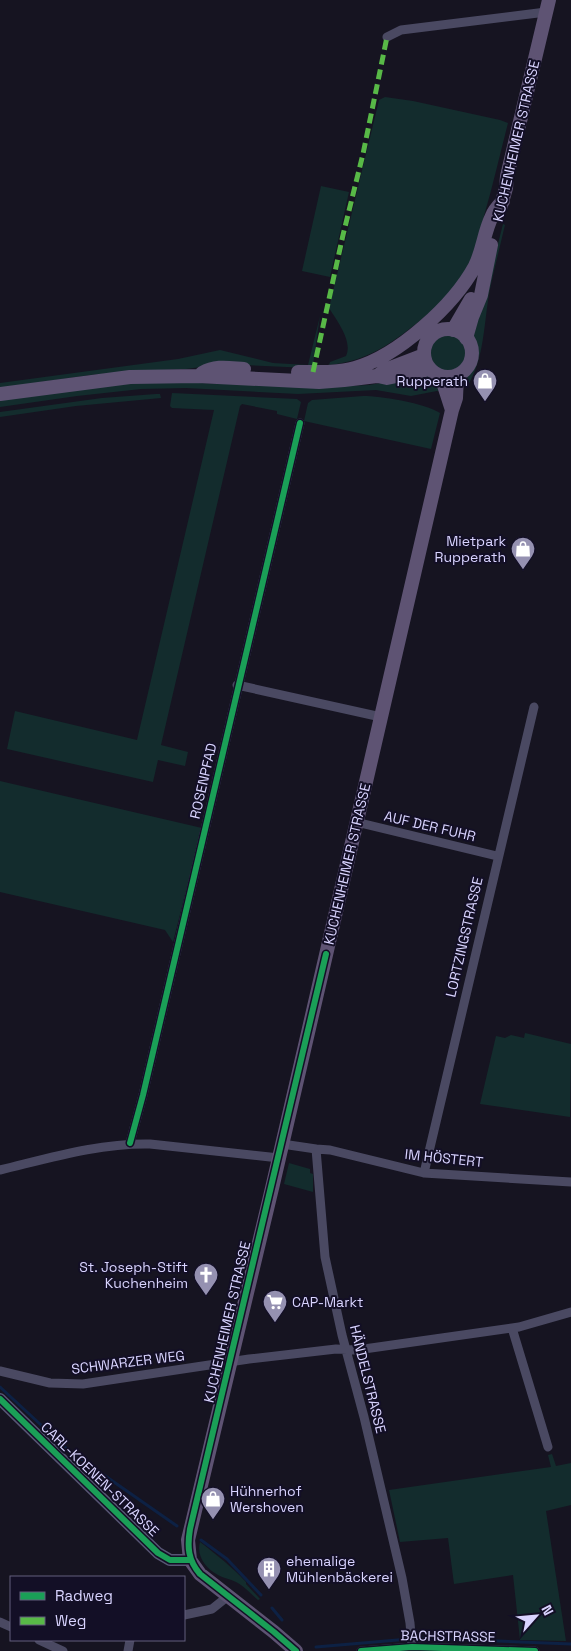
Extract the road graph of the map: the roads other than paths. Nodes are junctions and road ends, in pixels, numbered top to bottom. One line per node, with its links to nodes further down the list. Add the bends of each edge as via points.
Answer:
1 (547, 6): 2 (street, via 402,30); 3 (main road, KUCHENHEIMER STRASSE)
2 (386, 37)
3 (503, 200): 4 (main road, KUCHENHEIMER STRASSE); 10 (main road, via 492,214 475,266 446,307 371,362 334,371 220,367)
4 (486, 269): 5 (main road, KUCHENHEIMER STRASSE); 6 (main road, KUCHENHEIMER STRASSE)
5 (453, 330): 6 (main road); 7 (main road, via 442,330 431,336 425,345)
6 (466, 338): 9 (main road, via 471,358 467,367)
7 (424, 355): 8 (main road, via 426,363); 11 (main road)
8 (436, 373): 9 (main road, via 449,377); 11 (main road, via 387,378); 13 (main road)
9 (457, 375): 13 (main road, KUCHENHEIMER STRASSE)
10 (198, 376): 11 (main road, via 319,382); 12 (main road, via 130,377)
11 (377, 376)
12 (0, 394)
13 (452, 410): 17 (main road, KUCHENHEIMER STRASSE)
14 (300, 424): 15 (street, ROSENPFAD)
15 (237, 685): 17 (street); 20 (street, ROSENPFAD)
16 (534, 707): 19 (street, LORTZINGSTRASSE)
17 (381, 717): 18 (main road, KUCHENHEIMER STRASSE)
18 (356, 822): 19 (street, AUF DER FUHR); 22 (main road, KUCHENHEIMER STRASSE)
19 (497, 856): 24 (street, LORTZINGSTRASSE)
20 (130, 1143): 22 (street); 23 (street, via 83,1150)
21 (316, 1149): 22 (street); 24 (street, IM HÖSTERT); 28 (street, HÄNDELSTRASSE, via 325,1257)
22 (280, 1151): 29 (main road, KUCHENHEIMER STRASSE)
23 (0, 1170)
24 (424, 1173): 25 (street, IM HÖSTERT)
25 (571, 1182)
26 (571, 1312): 27 (street, SCHWARZER WEG)
27 (512, 1328): 28 (street, SCHWARZER WEG); 32 (street)
28 (346, 1349): 29 (street, SCHWARZER WEG); 37 (street, HÄNDELSTRASSE, via 402,1578)
29 (230, 1362): 30 (street, SCHWARZER WEG, via 73,1384); 33 (main road, KUCHENHEIMER STRASSE, via 190,1529)
30 (0, 1371)
31 (0, 1399): 33 (street, CARL-KOENEN-STRASSE, via 158,1553 170,1560)
32 (548, 1447)
33 (190, 1560): 34 (main road, via 200,1574)
34 (227, 1597): 35 (street, via 212,1609); 39 (main road)
35 (185, 1615)
36 (41, 1641): 38 (street)
37 (412, 1642): 40 (street, BACHSTRASSE); 41 (street, BACHSTRASSE)
38 (63, 1651)
39 (296, 1651)
40 (361, 1651)
41 (535, 1651)

